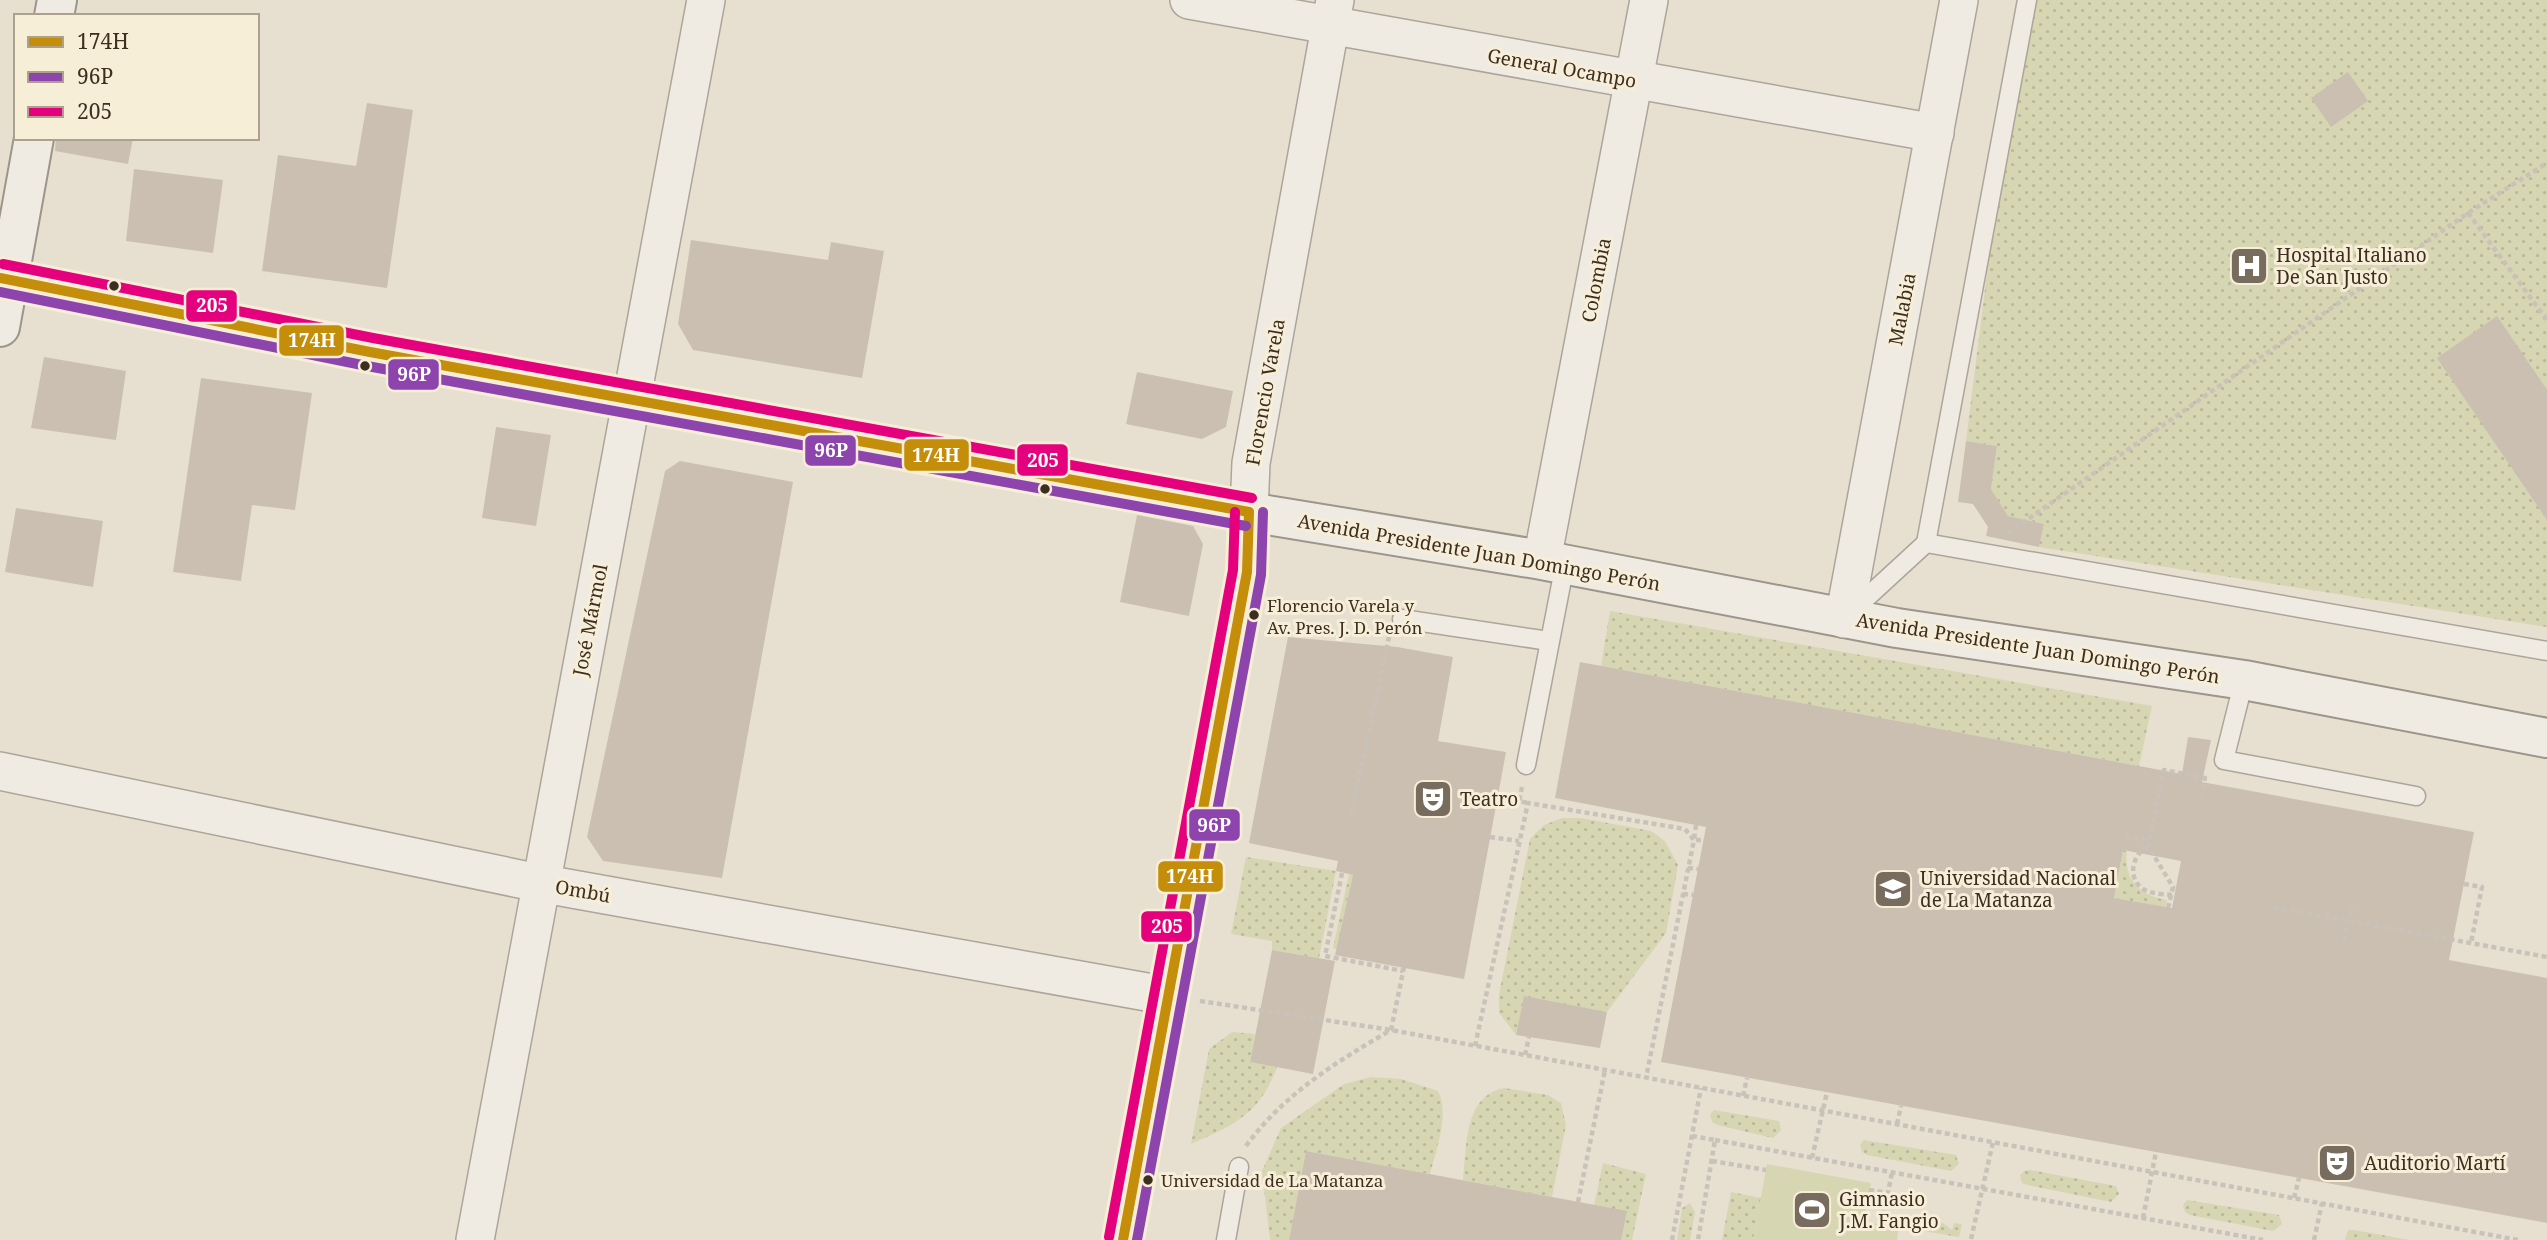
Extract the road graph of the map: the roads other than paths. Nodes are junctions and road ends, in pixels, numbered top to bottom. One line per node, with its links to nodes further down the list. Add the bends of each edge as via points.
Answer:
1 (706, 0): 12 (street, José Mármol)
2 (1189, 0): 6 (street, General Ocampo)
3 (1649, 0): 7 (street, Colombia)
4 (1959, 0): 8 (street, Malabia)
5 (2027, 0): 14 (lane)
6 (1332, 13): 7 (street, General Ocampo); 13 (street, Florencio Varela, via 1251,463)
7 (1633, 81): 8 (street, General Ocampo); 15 (street, Colombia)
8 (1935, 132): 16 (street, Malabia)
9 (34, 140): 10 (main road)
10 (5, 279): 11 (main road); 12 (main road, Avenida Presidente Juan Domingo Perón)
11 (0, 327)
12 (633, 399): 13 (main road, Avenida Presidente Juan Domingo Perón); 25 (street, José Mármol)
13 (1249, 512): 15 (main road, Avenida Presidente Juan Domingo Perón); 26 (main road, Florencio Varela, via 1247,572)
14 (1926, 543): 16 (lane); 19 (lane)
15 (1554, 562): 16 (main road, Avenida Presidente Juan Domingo Perón); 18 (lane)
16 (1844, 618): 20 (main road, Avenida Presidente Juan Domingo Perón)
17 (1402, 619): 18 (lane)
18 (1549, 641): 22 (lane)
19 (2547, 652)
20 (2244, 680): 21 (main road, Avenida Presidente Juan Domingo Perón); 24 (lane, via 2224,760)
21 (2547, 738)
22 (1526, 765)
23 (0, 771): 25 (street, Ombú)
24 (2417, 796)
25 (539, 883): 26 (street, Ombú); 29 (street, José Mármol)
26 (1169, 996): 30 (main road, Florencio Varela)
27 (1239, 1167): 28 (lane)
28 (1227, 1239)
29 (475, 1240)
30 (1123, 1240)

